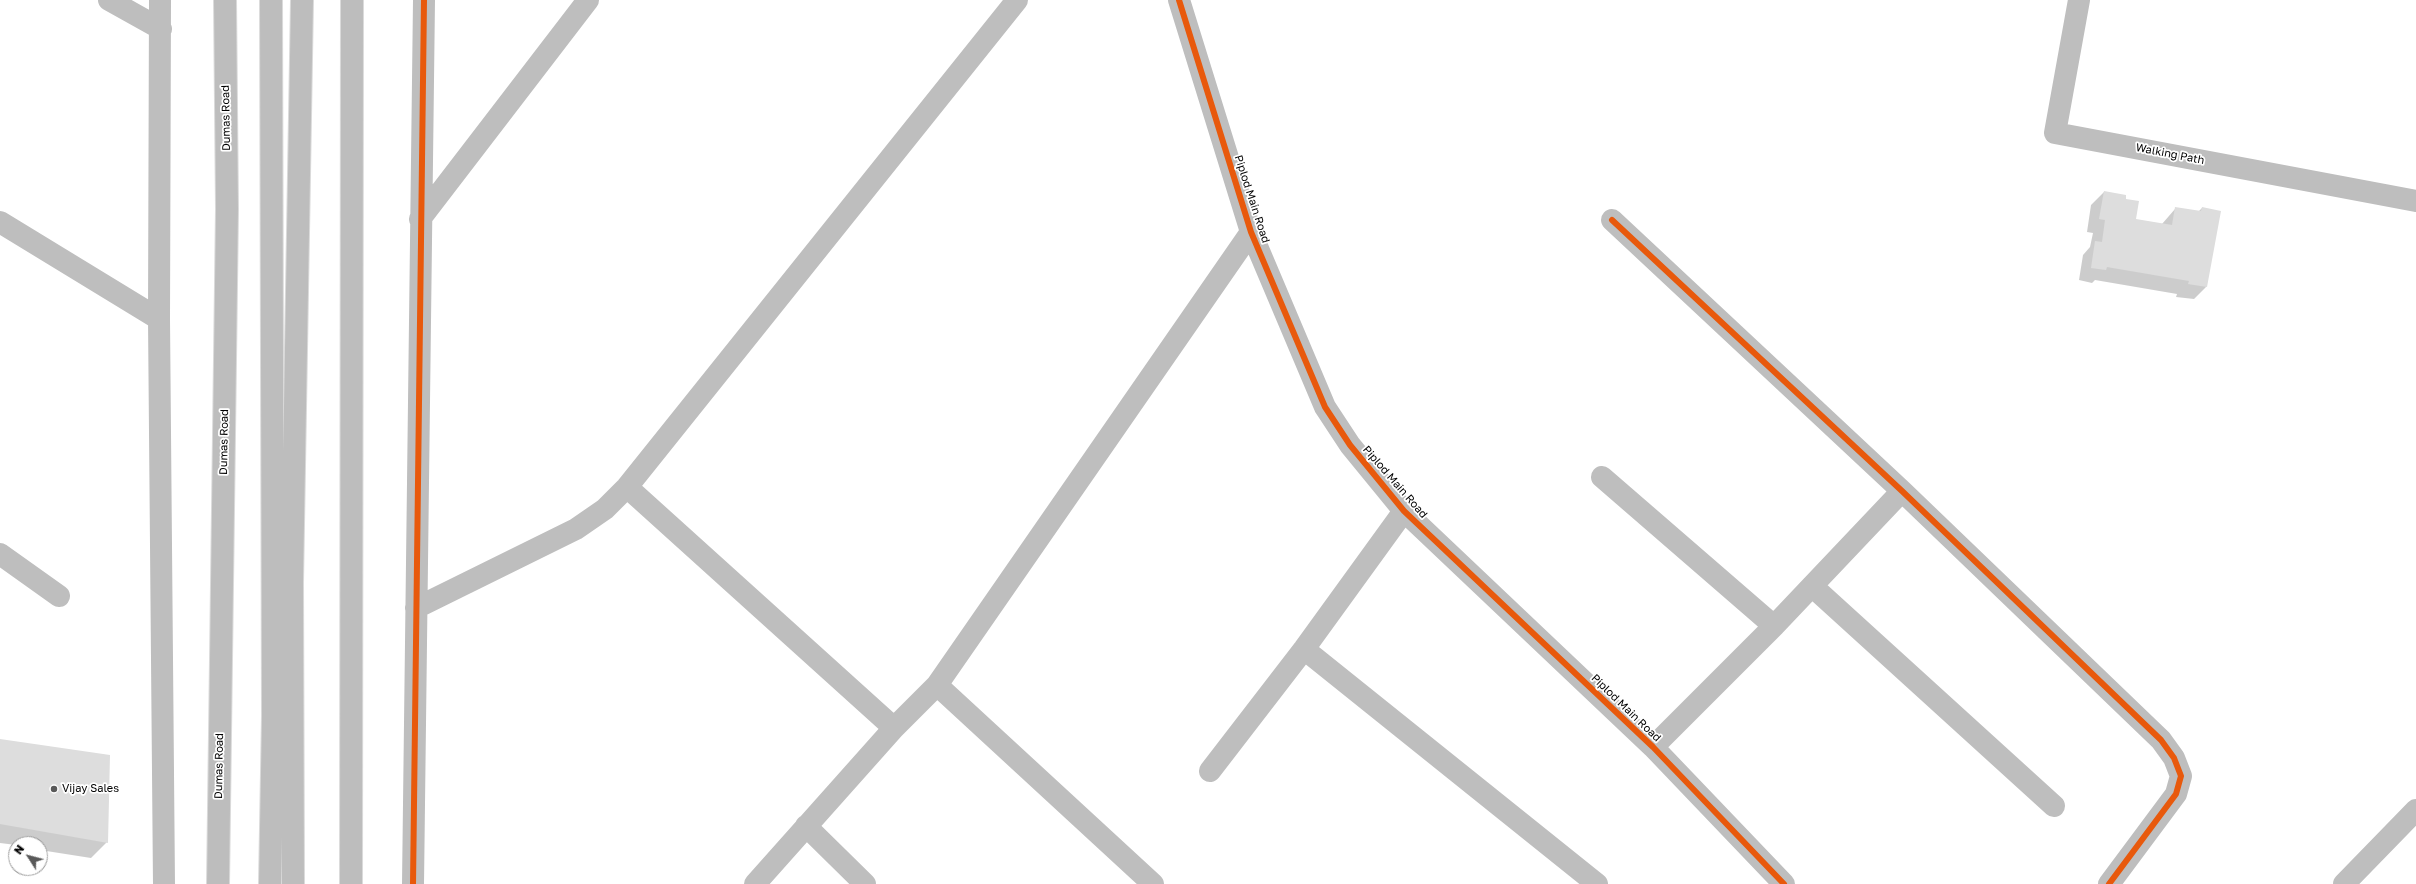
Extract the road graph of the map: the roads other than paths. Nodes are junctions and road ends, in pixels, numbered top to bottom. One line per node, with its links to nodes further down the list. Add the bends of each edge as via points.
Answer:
1 (109, 0): 12 (street)
2 (160, 0): 12 (street)
3 (225, 0): 37 (main road, Dumas Road, via 227,209)
4 (271, 0): 38 (main road, via 273,716)
5 (302, 0): 39 (main road, via 292,582)
6 (352, 0): 40 (main road)
7 (424, 0): 14 (street)
8 (588, 0): 14 (street)
9 (1017, 0): 20 (street)
10 (1179, 0): 17 (street, Piplod Main Road)
11 (2079, 0): 13 (street, Walking Path, via 2055,133)
12 (161, 29): 18 (street)
13 (2416, 201)
14 (420, 219): 26 (street)
15 (1612, 220): 21 (street)
16 (0, 222): 18 (street)
17 (1251, 232): 22 (street, Piplod Main Road, via 1325,407 1350,445); 29 (street)
18 (159, 319): 36 (street)
19 (1602, 477): 27 (street)
20 (627, 488): 26 (street, via 605,509 576,529); 30 (street)
21 (1902, 491): 24 (street); 47 (street, via 2161,740 2174,758 2181,776 2176,794)
22 (1404, 511): 28 (street); 31 (street, Piplod Main Road)
23 (0, 554): 25 (street)
24 (1812, 586): 27 (street); 33 (street)
25 (59, 596)
26 (416, 608): 41 (street)
27 (1774, 626): 31 (street)
28 (1304, 649): 32 (street); 45 (street)
29 (937, 685): 30 (street); 44 (street)
30 (894, 728): 35 (street)
31 (1653, 747): 46 (street, Piplod Main Road)
32 (1210, 771)
33 (2054, 806)
34 (2414, 814): 48 (street)
35 (806, 826): 42 (street); 43 (street)
36 (164, 884)
37 (218, 884)
38 (270, 884)
39 (293, 884)
40 (351, 884)
41 (413, 884)
42 (754, 884)
43 (865, 884)
44 (1153, 884)
45 (1597, 884)
46 (1784, 884)
47 (2109, 884)
48 (2344, 884)

